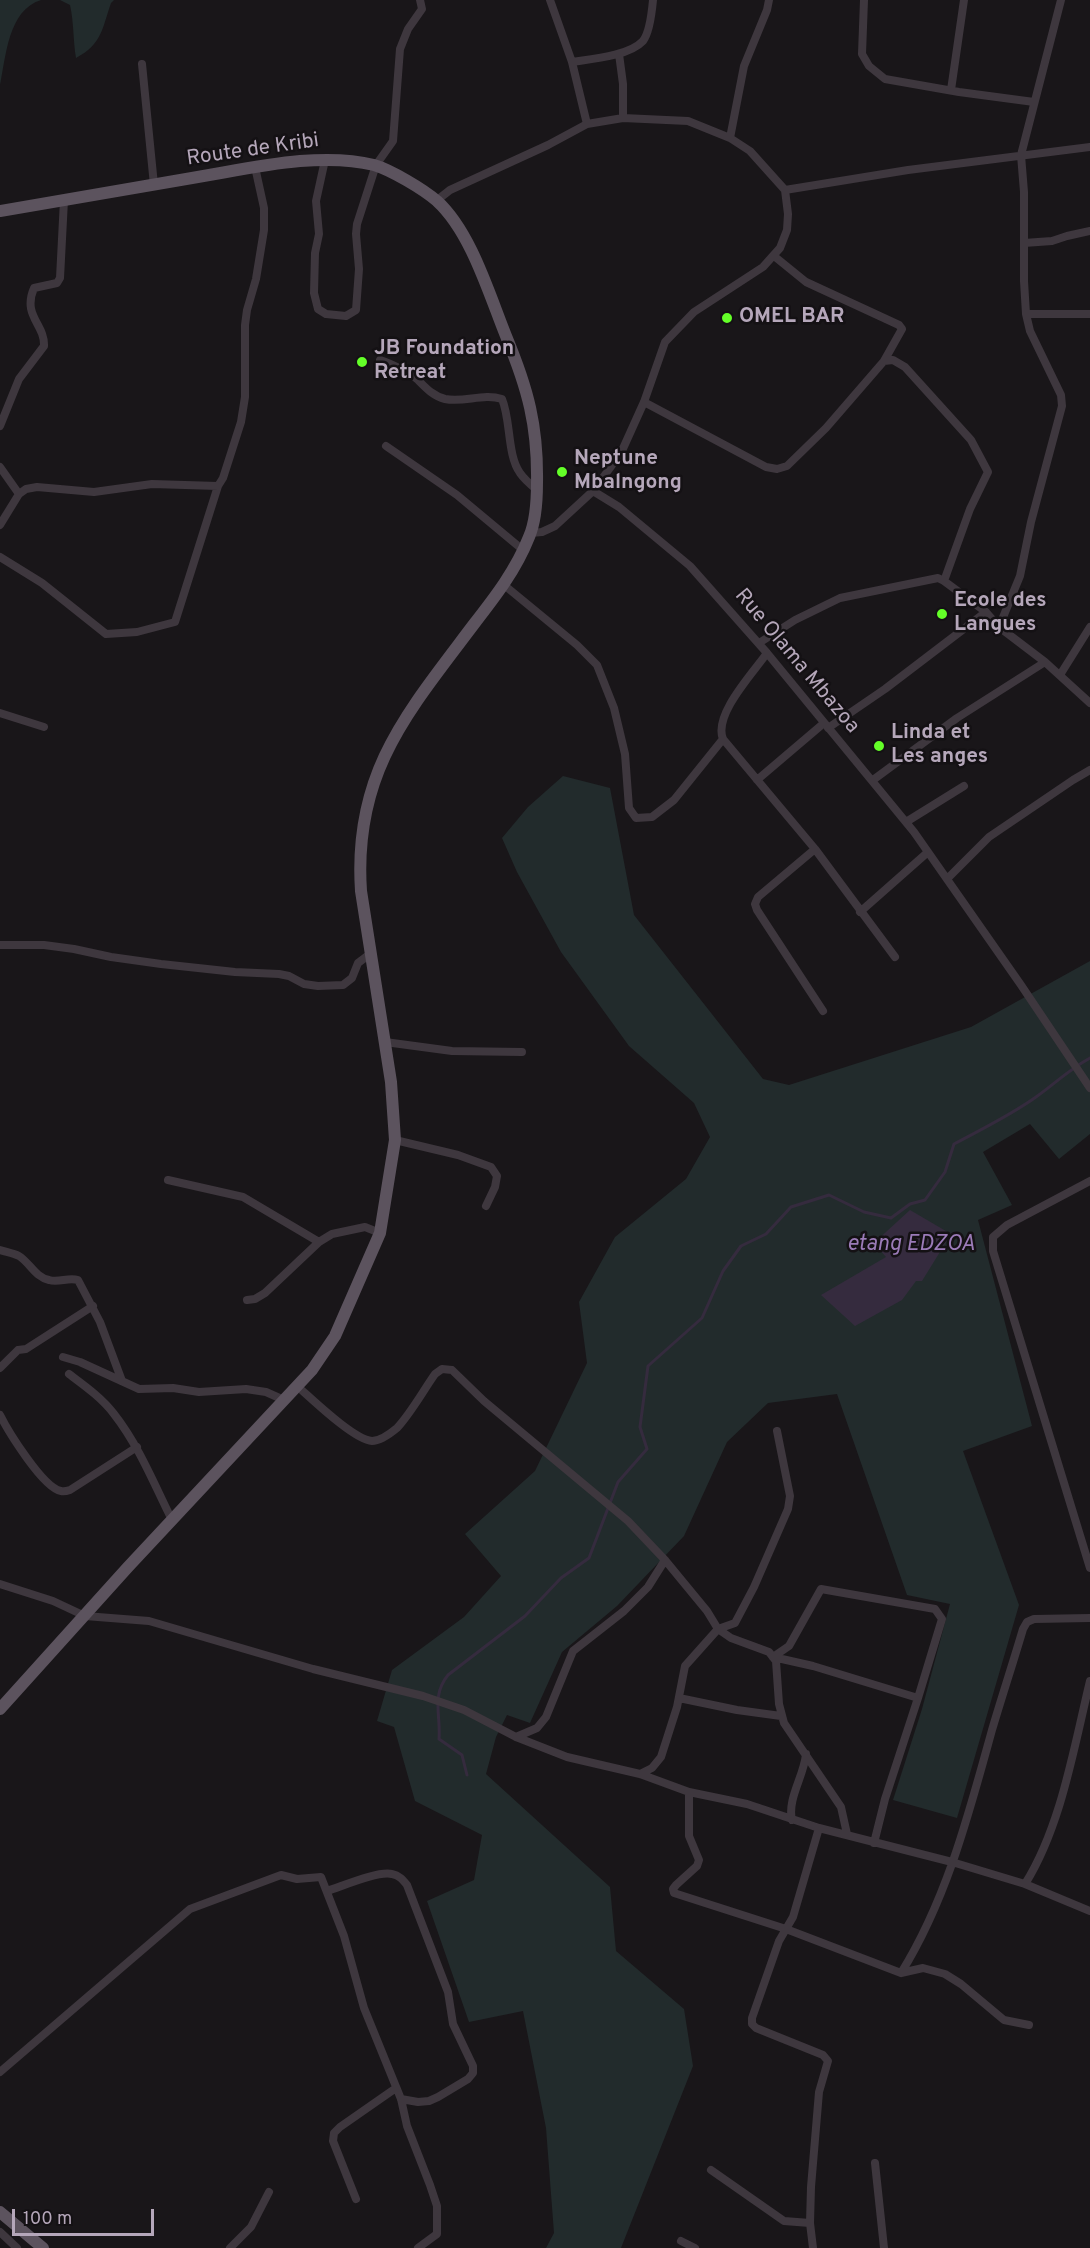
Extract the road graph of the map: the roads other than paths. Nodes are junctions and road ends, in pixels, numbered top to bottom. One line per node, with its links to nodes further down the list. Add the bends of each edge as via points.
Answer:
1 (420, 0): 19 (street, via 422,9 400,49 393,141)
2 (550, 0): 9 (street)
3 (653, 0): 8 (street, via 642,41)
4 (769, 0): 15 (street, via 744,66)
5 (864, 0): 11 (street, via 862,54 869,66 885,79)
6 (964, 0): 11 (street)
7 (1061, 0): 12 (street)
8 (619, 54): 9 (street); 13 (street)
9 (572, 62): 14 (street)
10 (142, 64): 21 (street)
11 (951, 90): 12 (street)
12 (1034, 102): 17 (street)
13 (623, 118): 14 (street); 15 (street, via 688,121)
14 (587, 124): 24 (street, via 450,190)
15 (730, 138): 22 (street, via 750,151)
16 (1090, 147): 17 (street)
17 (1021, 154): 22 (street); 27 (street)
18 (325, 160): 19 (main road, Route de Kribi); 19 (street, via 316,201 320,234 314,293 318,309 346,316 356,310 357,224); 20 (main road, Route de Kribi)
19 (376, 165): 24 (main road, Route de Kribi)
20 (255, 167): 21 (main road, Route de Kribi); 37 (street, via 264,208 264,230 245,325 245,397 241,422)
21 (154, 185): 23 (main road, Route de Kribi)
22 (785, 190): 28 (street, via 787,230)
23 (64, 200): 25 (main road, Route de Kribi); 34 (street, via 60,278 57,283 34,288 32,292 32,316 44,346 19,379)
24 (436, 201): 38 (main road, Route de Kribi, via 454,220 472,253 525,384 535,423)
25 (0, 211)
26 (1090, 231): 27 (street, via 1052,241)
27 (1024, 243): 29 (street)
28 (774, 256): 32 (street, via 806,282 899,325 903,329); 33 (street, via 694,312 665,342)
29 (1026, 314): 30 (street); 48 (street, via 1061,395 1062,406 1020,576)
30 (1090, 315)
31 (380, 360): 38 (street, via 445,398 502,399 519,472)
32 (884, 361): 33 (street, via 826,428 787,466 777,469 766,467); 45 (street, via 893,360 905,367 970,440 988,472)
33 (644, 402): 39 (street, via 621,453)
34 (0, 426)
35 (386, 446): 43 (street, via 457,495)
36 (0, 467): 40 (street)
37 (218, 486): 40 (street, via 152,484 94,492 37,487); 44 (street, via 175,622 136,632 106,634 42,583)
38 (537, 491): 42 (main road, Route de Kribi)
39 (593, 491): 42 (street, via 555,526); 50 (street, Rue Olama Mbazoa, via 682,558)
40 (19, 494): 41 (street)
41 (0, 525)
42 (531, 533): 43 (main road, Route de Kribi)
43 (524, 550): 46 (main road, Route de Kribi)
44 (0, 557)
45 (944, 580): 47 (street); 50 (street, via 930,578 840,598)
46 (504, 585): 58 (street, via 597,665 614,708 625,753 629,808 636,818 652,817 674,801); 69 (main road, Route de Kribi, via 416,701 392,737 380,766 368,801 359,865)
47 (986, 612): 48 (street); 56 (street, via 885,689)
48 (999, 627): 52 (street)
49 (1090, 627): 53 (street)
50 (759, 643): 51 (street, Rue Olama Mbazoa)
51 (767, 652): 56 (street, Rue Olama Mbazoa); 58 (street, via 728,707 721,723)
52 (1045, 663): 53 (street); 61 (street, via 957,718)
53 (1060, 675): 54 (street)
54 (1090, 703)
55 (0, 713): 57 (street)
56 (826, 726): 60 (street); 61 (street, Rue Olama Mbazoa)
57 (44, 727)
58 (723, 739): 60 (street)
59 (1090, 770): 66 (street, via 989,837)
60 (757, 780): 64 (street)
61 (873, 780): 63 (street, Rue Olama Mbazoa)
62 (964, 786): 63 (street)
63 (906, 822): 65 (street, Rue Olama Mbazoa)
64 (815, 849): 67 (street); 71 (street, via 758,897 755,904)
65 (928, 852): 66 (street, Rue Olama Mbazoa); 67 (street)
66 (947, 879): 74 (street, Rue Olama Mbazoa)
67 (860, 912): 70 (street)
68 (0, 945): 69 (street, via 44,945 151,963 279,974 318,986 343,985 352,978 358,963)
69 (370, 954): 72 (main road, Route de Kribi)
70 (895, 957)
71 (823, 1011)
72 (385, 1042): 73 (street, via 452,1051); 75 (main road, Route de Kribi)
73 (522, 1052)
74 (1088, 1085)
75 (395, 1140): 78 (street, via 491,1167 497,1176); 79 (main road, Route de Kribi)
76 (168, 1180): 80 (street, via 243,1197)
77 (1090, 1181): 95 (street, via 1007,1225 993,1237 993,1251)
78 (486, 1206)
79 (380, 1233): 80 (street, via 359,1227); 88 (main road, Route de Kribi, via 335,1336)
80 (319, 1242): 82 (street, via 265,1293)
81 (0, 1250): 83 (street, via 17,1255 36,1274 49,1280 78,1280)
82 (247, 1300)
83 (93, 1306): 85 (street, via 18,1350); 87 (street)
84 (63, 1357): 87 (street)
85 (0, 1368)
86 (69, 1374): 92 (street, via 101,1400)
87 (122, 1381): 89 (street, via 139,1389 246,1389)
88 (297, 1386): 89 (main road, Route de Kribi); 94 (street, via 345,1426 373,1441 398,1427 435,1374 442,1369 452,1370 628,1521)
89 (284, 1400): 93 (main road, Route de Kribi)
90 (0, 1415): 92 (street, via 43,1478 62,1492)
91 (777, 1431): 99 (street, via 790,1496 788,1509 735,1623)
92 (137, 1447): 93 (street)
93 (172, 1520): 97 (main road, Route de Kribi)
94 (665, 1560): 99 (street); 106 (street, via 648,1587 624,1611 573,1651 546,1717 537,1728)
95 (1090, 1568)
96 (0, 1584): 97 (street)
97 (85, 1616): 104 (main road, Route de Kribi); 106 (street, via 149,1621 423,1696 464,1710)
98 (1090, 1618): 114 (street, via 1034,1619 1023,1629)
99 (717, 1629): 100 (street); 102 (street, via 685,1666)
100 (773, 1657): 103 (street, via 813,1665); 103 (street, via 789,1646 821,1589 935,1609 942,1619); 105 (street)
101 (1090, 1681): 115 (street, via 1070,1766 1045,1846)
102 (679, 1698): 105 (street); 108 (street, via 661,1757)
103 (918, 1698): 113 (street)
104 (0, 1709)
105 (781, 1716): 107 (street)
106 (516, 1737): 108 (street, via 567,1757)
107 (806, 1754): 110 (street, via 789,1808); 112 (street, via 841,1807)
108 (640, 1774): 109 (street)
109 (688, 1792): 110 (street, via 747,1804); 118 (street, via 689,1836 699,1860 676,1885 674,1893)
110 (792, 1820): 111 (street)
111 (819, 1828): 112 (street); 118 (street)
112 (847, 1834): 113 (street)
113 (874, 1843): 114 (street)
114 (952, 1862): 115 (street); 119 (street, via 934,1910)
115 (1024, 1884): 117 (street)
116 (327, 1891): 121 (street, via 321,1877 297,1879 281,1875 190,1909); 122 (street, via 364,2007); 123 (street, via 381,1874 402,1879 448,1992 453,2024 473,2073 429,2101)
117 (1090, 1911)
118 (786, 1929): 119 (street); 129 (street, via 752,2024 823,2055 828,2061 819,2092)
119 (901, 1973): 120 (street, via 923,1968 945,1974 1004,2020)
120 (1029, 2025)
121 (0, 2072)
122 (396, 2088): 123 (street); 127 (street, via 334,2133 333,2141)
123 (401, 2099): 135 (street, via 437,2206 437,2234)
124 (875, 2163): 138 (street)
125 (711, 2170): 129 (street, via 784,2221)
126 (269, 2192): 134 (street, via 251,2227)
127 (356, 2199)
128 (0, 2212): 133 (main road)
129 (810, 2223): 137 (street)
130 (0, 2232): 132 (street)
131 (681, 2241): 136 (street)
132 (17, 2248)
133 (43, 2248)
134 (230, 2248)
135 (418, 2248)
136 (695, 2248)
137 (813, 2248)
138 (884, 2248)

